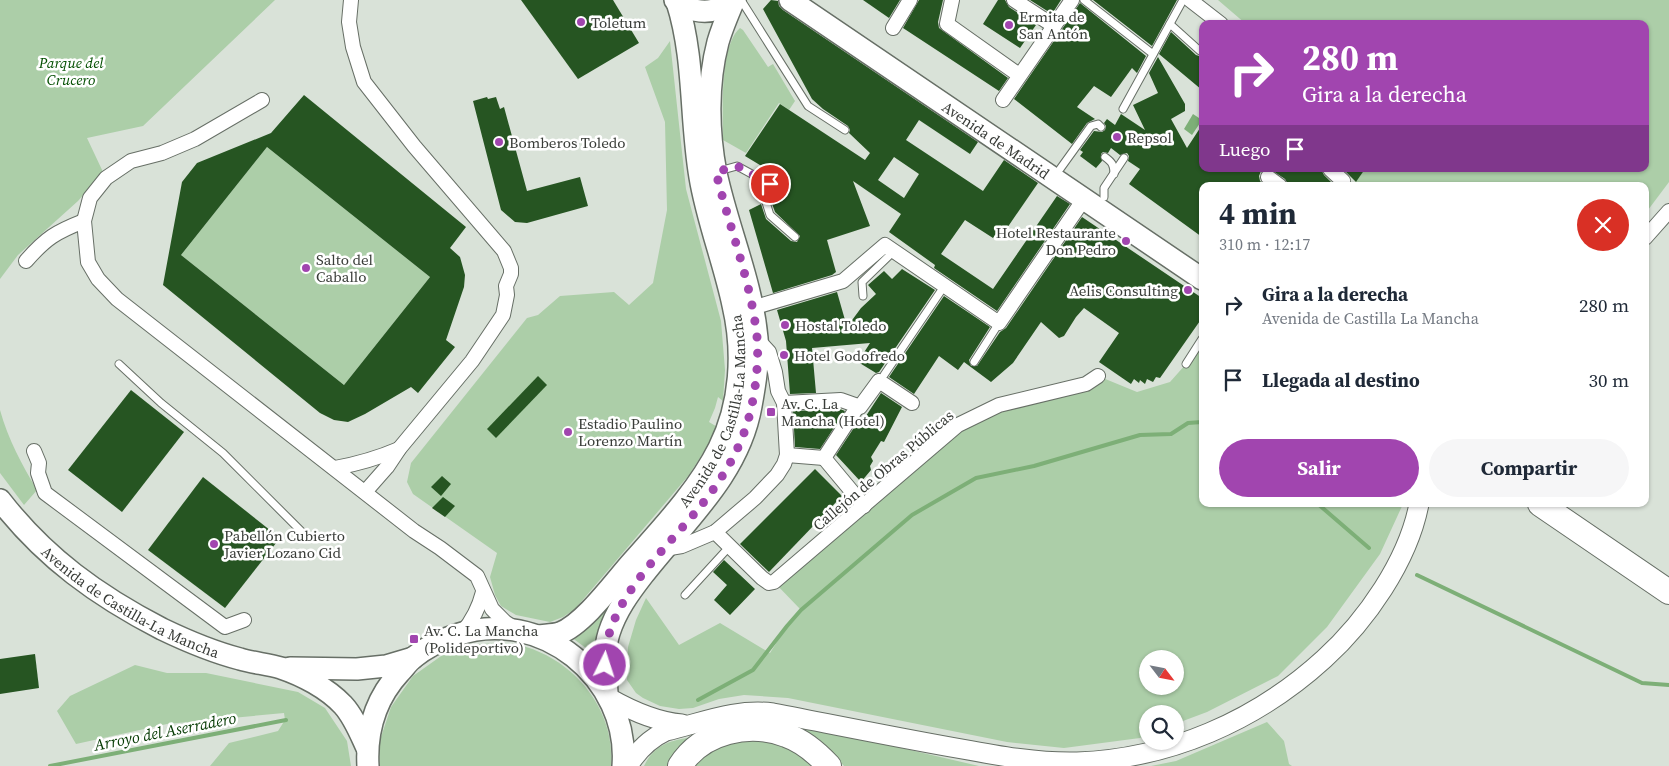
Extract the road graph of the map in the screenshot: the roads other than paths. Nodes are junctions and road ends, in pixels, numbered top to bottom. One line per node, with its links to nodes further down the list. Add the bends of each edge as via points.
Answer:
1 (351, 0): 59 (street, via 352,39 364,82 504,251 511,268 504,315 472,361)
2 (736, 0): 12 (main road, via 706,11 690,9); 24 (lane, via 808,106); 30 (main road, Avenida de Castilla-La Mancha, via 718,41 712,73 710,107)
3 (790, 0): 36 (main road, Avenida de Madrid)
4 (813, 0): 29 (main road, Avenida de Madrid)
5 (910, 0): 16 (street)
6 (952, 0): 19 (street, via 947,24)
7 (1014, 0): 15 (street)
8 (1072, 0): 15 (street)
9 (1084, 0): 18 (lane)
10 (1183, 0): 14 (lane)
11 (1190, 0): 13 (street)
12 (676, 1): 83 (main road, Avenida de Castilla-La Mancha, via 687,43 697,162 738,336 740,362 736,395 720,448 677,510 580,620 560,633)
13 (1216, 20)
14 (1170, 24): 17 (lane); 18 (lane)
15 (1054, 26): 19 (street)
16 (893, 28)
17 (1199, 50)
18 (1153, 54): 22 (lane)
19 (1019, 75): 21 (street)
20 (262, 100): 38 (street, via 195,138 131,162 106,178 90,198)
21 (1003, 100)
22 (1123, 109)
23 (1101, 127): 25 (lane, via 1098,124 1091,126)
24 (845, 130)
25 (1078, 144): 26 (lane, via 1086,142); 29 (lane)
26 (1088, 145)
27 (1105, 157): 32 (lane, via 1111,160)
28 (1124, 158): 32 (lane)
29 (1060, 169): 36 (main road, Avenida de Madrid)
30 (716, 172): 40 (lane, via 737,166 770,184 764,196 770,215); 47 (main road, Avenida de Castilla-La Mancha)
31 (1333, 172): 35 (street)
32 (1114, 174): 36 (lane)
33 (1268, 178): 34 (street)
34 (1274, 182)
35 (1343, 182)
36 (1094, 198): 43 (main road, Avenida de Madrid); 44 (main road, Avenida de Madrid); 48 (street)
37 (1669, 211): 39 (street)
38 (84, 221): 42 (street, via 43,241); 63 (street, via 88,262 98,279 117,299)
39 (1649, 234)
40 (795, 237)
41 (894, 251): 45 (street); 46 (lane, via 862,282); 47 (street, via 885,245 843,281)
42 (26, 260)
43 (1199, 262)
44 (1199, 277)
45 (944, 285): 48 (street); 54 (lane)
46 (863, 296)
47 (752, 308): 49 (main road, Avenida de Castilla-La Mancha)
48 (999, 323): 51 (lane)
49 (757, 339): 56 (street, via 769,352); 75 (main road, Avenida de Castilla-La Mancha, via 755,386 739,448 704,502)
50 (1199, 344): 53 (lane)
51 (974, 362)
52 (120, 364): 72 (lane, via 161,403 223,453)
53 (1186, 364)
54 (884, 375)
55 (1098, 376): 66 (street, Callejón de Obras Públicas, via 1086,384 999,405 958,425)
56 (784, 403): 58 (street, via 841,400); 61 (street)
57 (912, 403): 58 (street, via 878,381)
58 (858, 406): 62 (street)
59 (399, 449): 63 (street); 64 (street)
60 (34, 452): 80 (street, via 45,493 225,627)
61 (787, 455): 62 (street); 71 (street, via 777,476)
62 (824, 458): 66 (street)
63 (335, 468): 64 (street)
64 (365, 492): 77 (street, via 476,576)
65 (0, 500): 85 (main road, Avenida de Castilla-La Mancha, via 40,546 102,596 196,644)
66 (864, 506): 74 (street, Callejón de Obras Públicas, via 774,582 769,583 762,578)
67 (1418, 507): 73 (main road)
68 (1428, 507): 73 (main road)
69 (1544, 507): 78 (highway)
70 (1563, 507): 76 (highway)
71 (715, 532): 74 (street, Callejón de Obras Públicas); 75 (street, via 682,546)
72 (305, 535)
73 (1408, 539): 87 (main road, via 1370,606 1346,636 1292,687 1223,728 1158,750 1076,762 1027,759 760,711 736,713)
74 (730, 546): 79 (lane)
75 (664, 549): 86 (main road, Avenida de Castilla-La Mancha, via 626,597 608,634 605,655)
76 (1669, 580)
77 (483, 592): 81 (street, via 492,609); 82 (street, via 479,609)
78 (1669, 592)
79 (685, 595)
80 (244, 620)
81 (517, 630): 82 (main road, via 480,629); 83 (main road)
82 (462, 633): 84 (main road)
83 (538, 636): 86 (main road, via 577,658 594,674)
84 (413, 658): 85 (main road, Avenida de Castilla-La Mancha, via 386,666 357,669); 88 (main road, via 390,684 374,714)
85 (280, 668): 88 (main road, Avenida de Castilla-La Mancha, via 308,680 344,706 357,726)
86 (608, 695): 87 (main road, via 627,708 668,723); 89 (main road, via 620,728)
87 (694, 725): 90 (main road, via 656,736 643,746)
88 (367, 757)
89 (623, 766)
90 (628, 766)
91 (680, 766): 92 (highway, via 695,749 710,739 746,728 787,735 808,746)
92 (829, 766)

